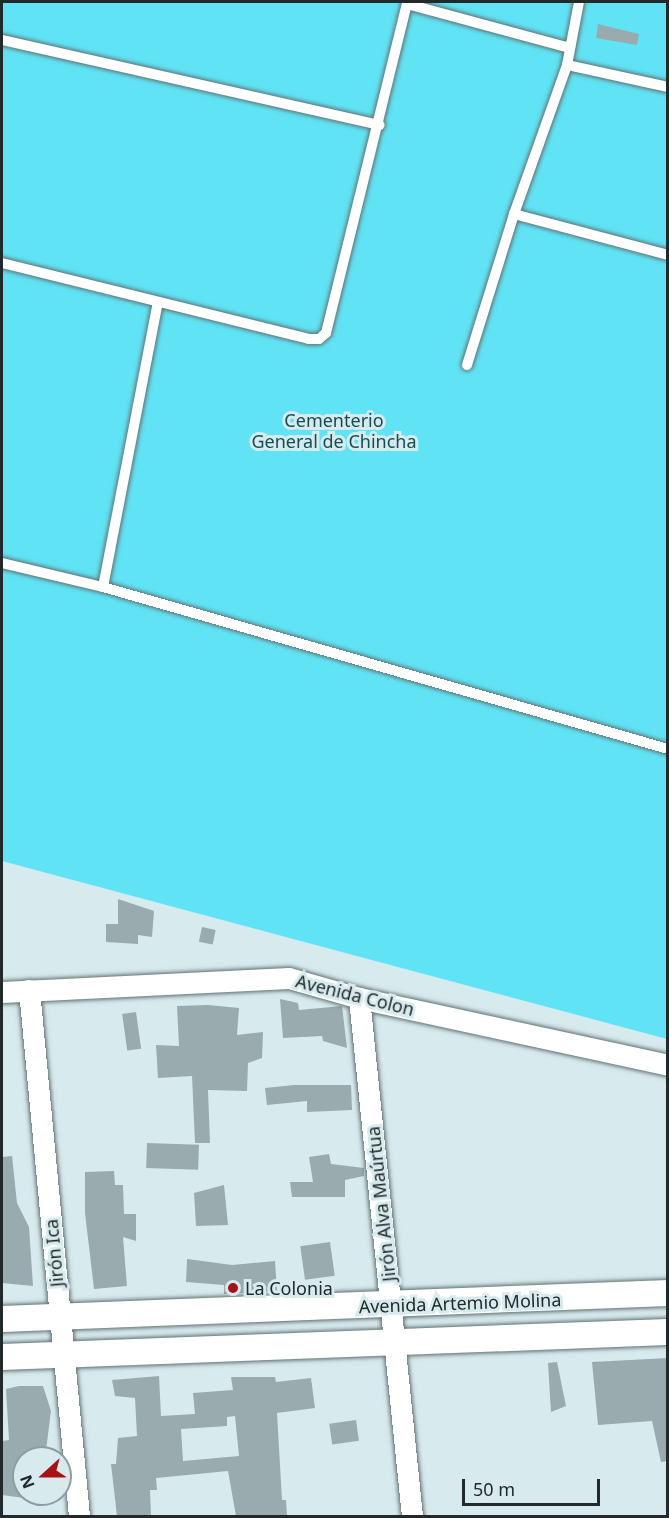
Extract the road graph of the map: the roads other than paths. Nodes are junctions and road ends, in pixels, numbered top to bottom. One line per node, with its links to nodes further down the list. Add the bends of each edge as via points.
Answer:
1 (579, 2): 4 (lane)
2 (407, 3): 4 (lane); 7 (lane)
3 (2, 40): 7 (lane)
4 (570, 48): 5 (lane)
5 (567, 65): 6 (lane); 8 (lane)
6 (668, 87)
7 (380, 126): 11 (lane, via 326,333 319,339)
8 (514, 214): 9 (lane); 12 (lane)
9 (668, 255)
10 (2, 263): 11 (lane)
11 (158, 302): 14 (lane)
12 (467, 365)
13 (2, 563): 14 (lane)
14 (103, 587): 15 (lane)
15 (668, 748)
16 (29, 990): 17 (street, Avenida Colon); 18 (street, Avenida Colon, via 289,978); 22 (street, Jirón Ica)
17 (2, 992)
18 (359, 998): 19 (street, Avenida Colon); 21 (street, Jirón Alva Maúrtua)
19 (668, 1065)
20 (668, 1293): 21 (street, Avenida Artemio Molina)
21 (392, 1306): 22 (street, Avenida Artemio Molina); 25 (street, Jirón Alva Maúrtua)
22 (60, 1315): 23 (street, Avenida Artemio Molina); 26 (street, Jirón Ica)
23 (2, 1319)
24 (668, 1332): 25 (street, Avenida Artemio Molina)
25 (394, 1340): 26 (street, Avenida Artemio Molina); 29 (street, Jirón Alva Maúrtua)
26 (62, 1354): 27 (street, Avenida Artemio Molina); 28 (street, Jirón Ica)
27 (2, 1357)
28 (78, 1516)
29 (412, 1516)

